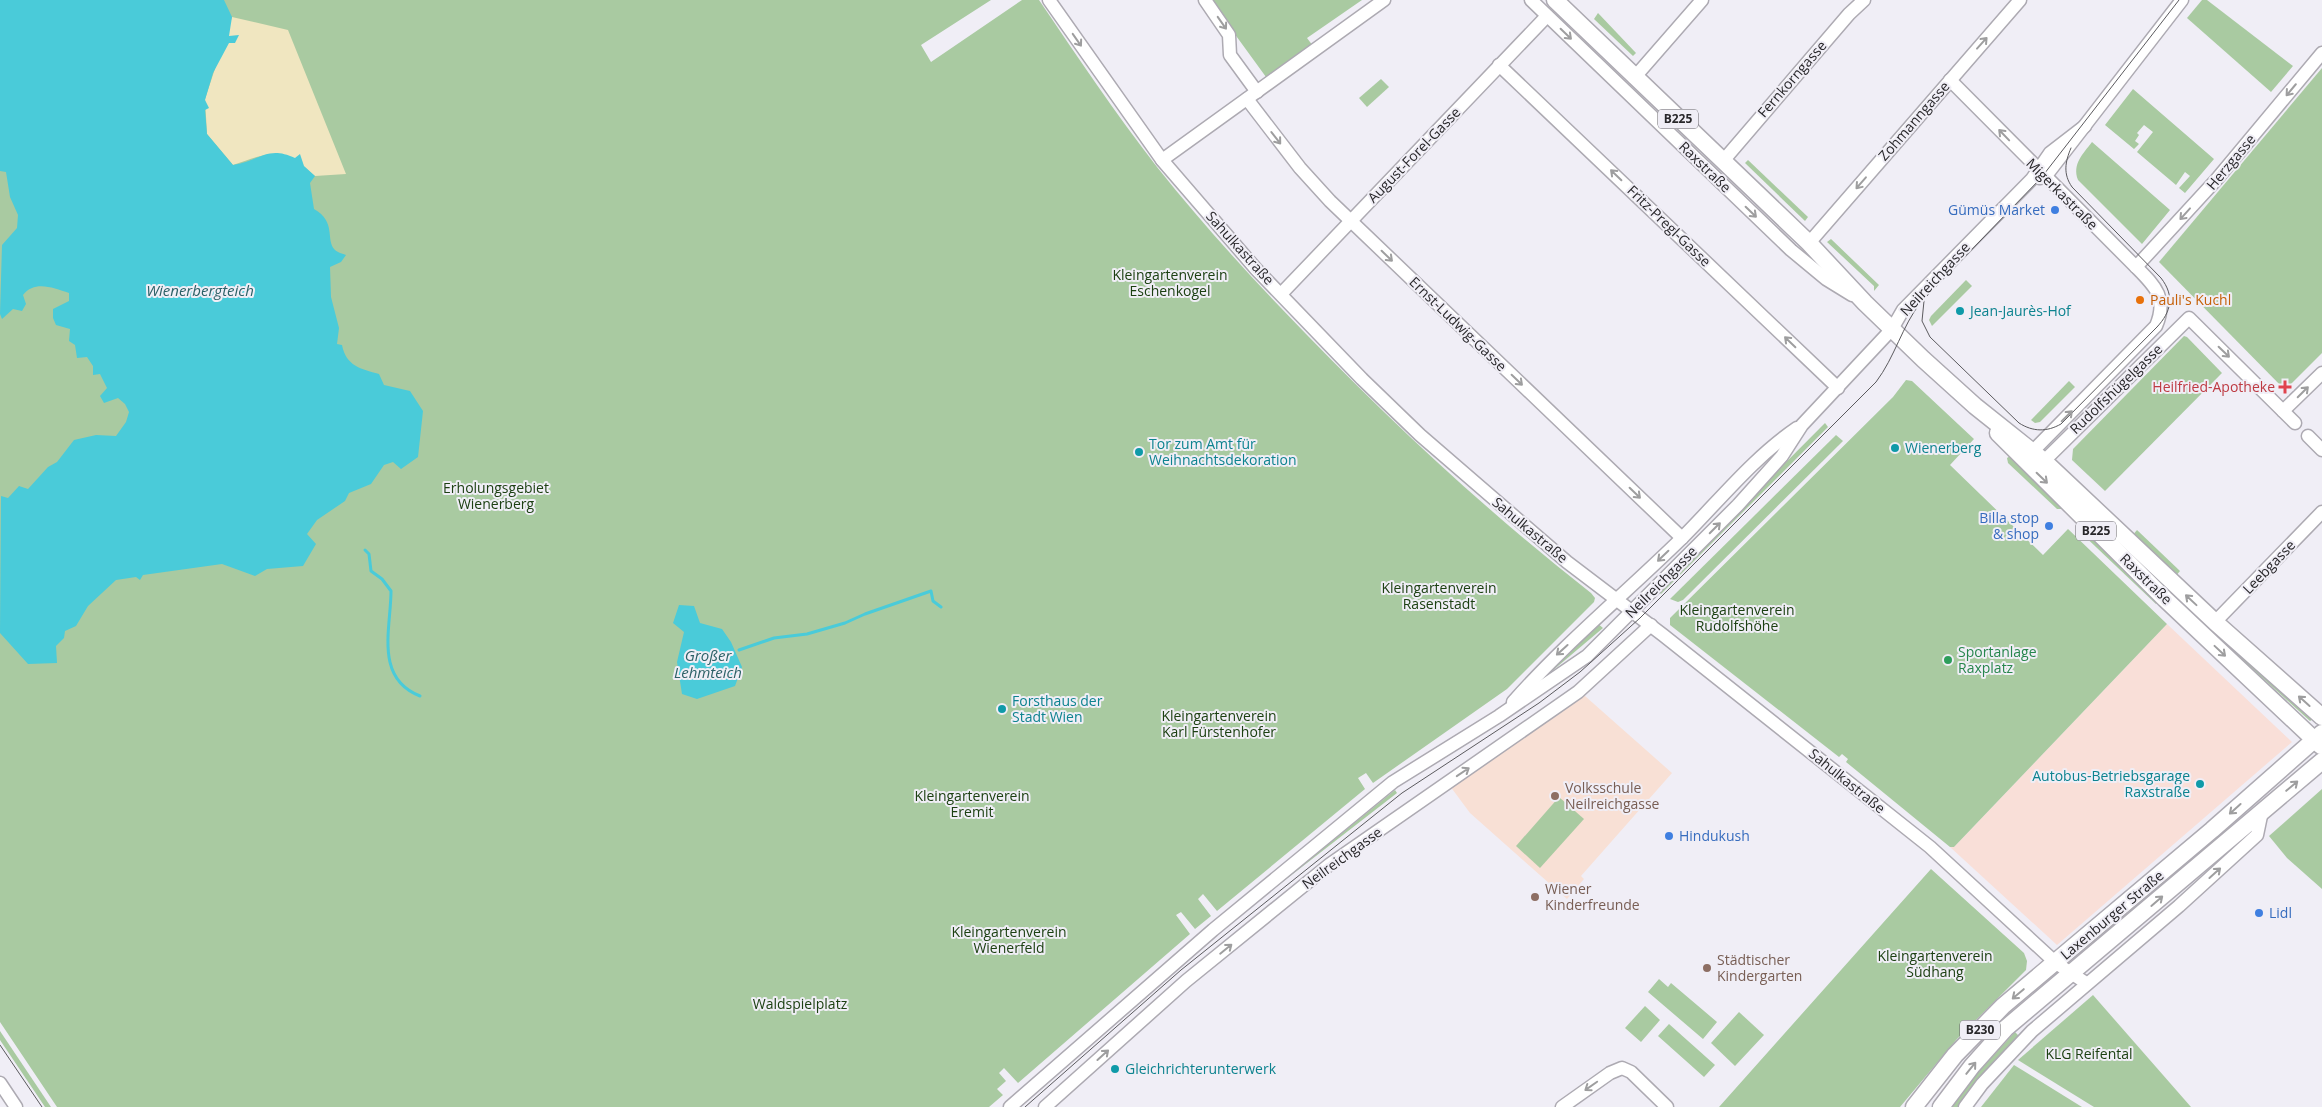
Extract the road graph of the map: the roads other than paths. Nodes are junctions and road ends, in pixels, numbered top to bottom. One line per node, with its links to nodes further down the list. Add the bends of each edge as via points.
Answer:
1 (1049, 0): 16 (street, Sahulkastraße, one-way to 16)
2 (1205, 0): 15 (street, Ernst-Ludwig-Gasse, one-way to 15, via 1229,35 1230,55)
3 (1384, 0): 15 (street)
4 (1531, 0): 10 (street, Raxstraße)
5 (1555, 0): 13 (main road, Raxstraße / B225)
6 (1702, 0): 13 (street)
7 (1864, 0): 17 (street, Fernkorngasse, via 1848,14)
8 (2020, 0): 14 (street, Zohmanngasse, one-way to 8)
9 (2175, 3): 18 (street, Neilreichgasse, via 2085,126 2050,153)
10 (1546, 16): 12 (street, August-Forel-Gasse); 23 (street, Raxstraße, one-way to 23, via 1791,250 1826,279)
11 (2322, 53): 21 (street, Herzgasse, one-way to 21, via 2216,180)
12 (1499, 65): 19 (street, August-Forel-Gasse); 27 (street, Fritz-Pregl-Gasse, one-way to 12)
13 (1634, 78): 17 (main road, Raxstraße / B225)
14 (1950, 80): 18 (street, Migerkastraße, one-way to 14); 20 (street, Zohmanngasse, one-way to 20)
15 (1252, 95): 16 (street); 19 (street, Ernst-Ludwig-Gasse, one-way to 19, via 1300,168)
16 (1162, 160): 22 (street, Sahulkastraße)
17 (1723, 161): 20 (main road, Raxstraße / B225)
18 (2038, 175): 21 (street, Migerkastraße); 25 (street, Neilreichgasse, via 1903,310)
19 (1350, 222): 22 (street, August-Forel-Gasse); 36 (street, Ernst-Ludwig-Gasse, one-way to 36)
20 (1809, 243): 23 (main road, Raxstraße / B225)
21 (2136, 267): 24 (street, Migerkastraße, via 2159,293)
22 (1281, 294): 37 (street, Sahulkastraße, via 1420,435 1526,528)
23 (1865, 303): 25 (main road, Raxstraße / B225)
24 (2161, 314): 34 (street, Rudolfshügelgasse, one-way to 24, via 2156,326)
25 (1892, 329): 27 (street, Neilreichgasse); 28 (main road, Raxstraße / B225)
26 (2322, 373): 29 (street, one-way to 26)
27 (1838, 388): 31 (street, Neilreichgasse)
28 (1975, 406): 34 (main road, Raxstraße / B225); 43 (main road, Raxstraße / B225, one-way to 43, via 2007,444)
29 (2283, 411): 30 (street); 34 (street, Rudolfshügelgasse, one-way to 29, via 2189,318)
30 (2295, 423)
31 (1802, 425): 36 (street, Neilreichgasse, via 1757,460); 38 (street, Neilreichgasse, one-way to 31, via 1738,505 1782,456)
32 (2308, 436): 33 (street)
33 (2322, 450)
34 (2038, 456): 39 (main road, Raxstraße / B225, one-way to 34)
35 (2322, 512): 39 (street, Leebgasse)
36 (1682, 538): 37 (street, Neilreichgasse, one-way to 37)
37 (1616, 600): 38 (street, Sahulkastraße); 41 (street, Neilreichgasse, one-way to 41, via 1552,659)
38 (1631, 612): 40 (street, Sahulkastraße); 41 (street, Neilreichgasse, via 1587,656)
39 (2215, 622): 42 (main road, Raxstraße / B225, one-way to 39)
40 (1651, 625): 46 (street, Sahulkastraße, via 1930,847); 50 (street, Neilreichgasse, one-way to 40, via 1186,982 1329,865 1578,692)
41 (1499, 716): 49 (street, Neilreichgasse, via 1393,782 1212,930)
42 (2322, 718)
43 (2319, 740): 46 (main road, Laxenburger Straße / B230, one-way to 46)
44 (2322, 761): 45 (main road, Laxenburger Straße / B230, one-way to 44)
45 (2262, 811): 47 (main road, Laxenburger Straße / B230, one-way to 45); 47 (street, Laxenburger Straße, one-way to 45, via 2179,906 2257,835)
46 (2056, 963): 47 (street, Sahulkastraße); 55 (main road, Laxenburger Straße / B230, one-way to 55, via 2003,1006 1955,1055)
47 (2079, 978): 56 (main road, Laxenburger Straße / B230, one-way to 47, via 2006,1028); 57 (street, Laxenburger Straße)
48 (0, 1083): 51 (street)
49 (1036, 1084): 50 (street); 52 (street, Neilreichgasse)
50 (1050, 1105)
51 (16, 1107)
52 (1010, 1107)
53 (1562, 1107): 54 (street, one-way to 53, via 1632,1072 1622,1068)
54 (1668, 1107)
55 (1914, 1107)
56 (1941, 1107)
57 (1965, 1107)

